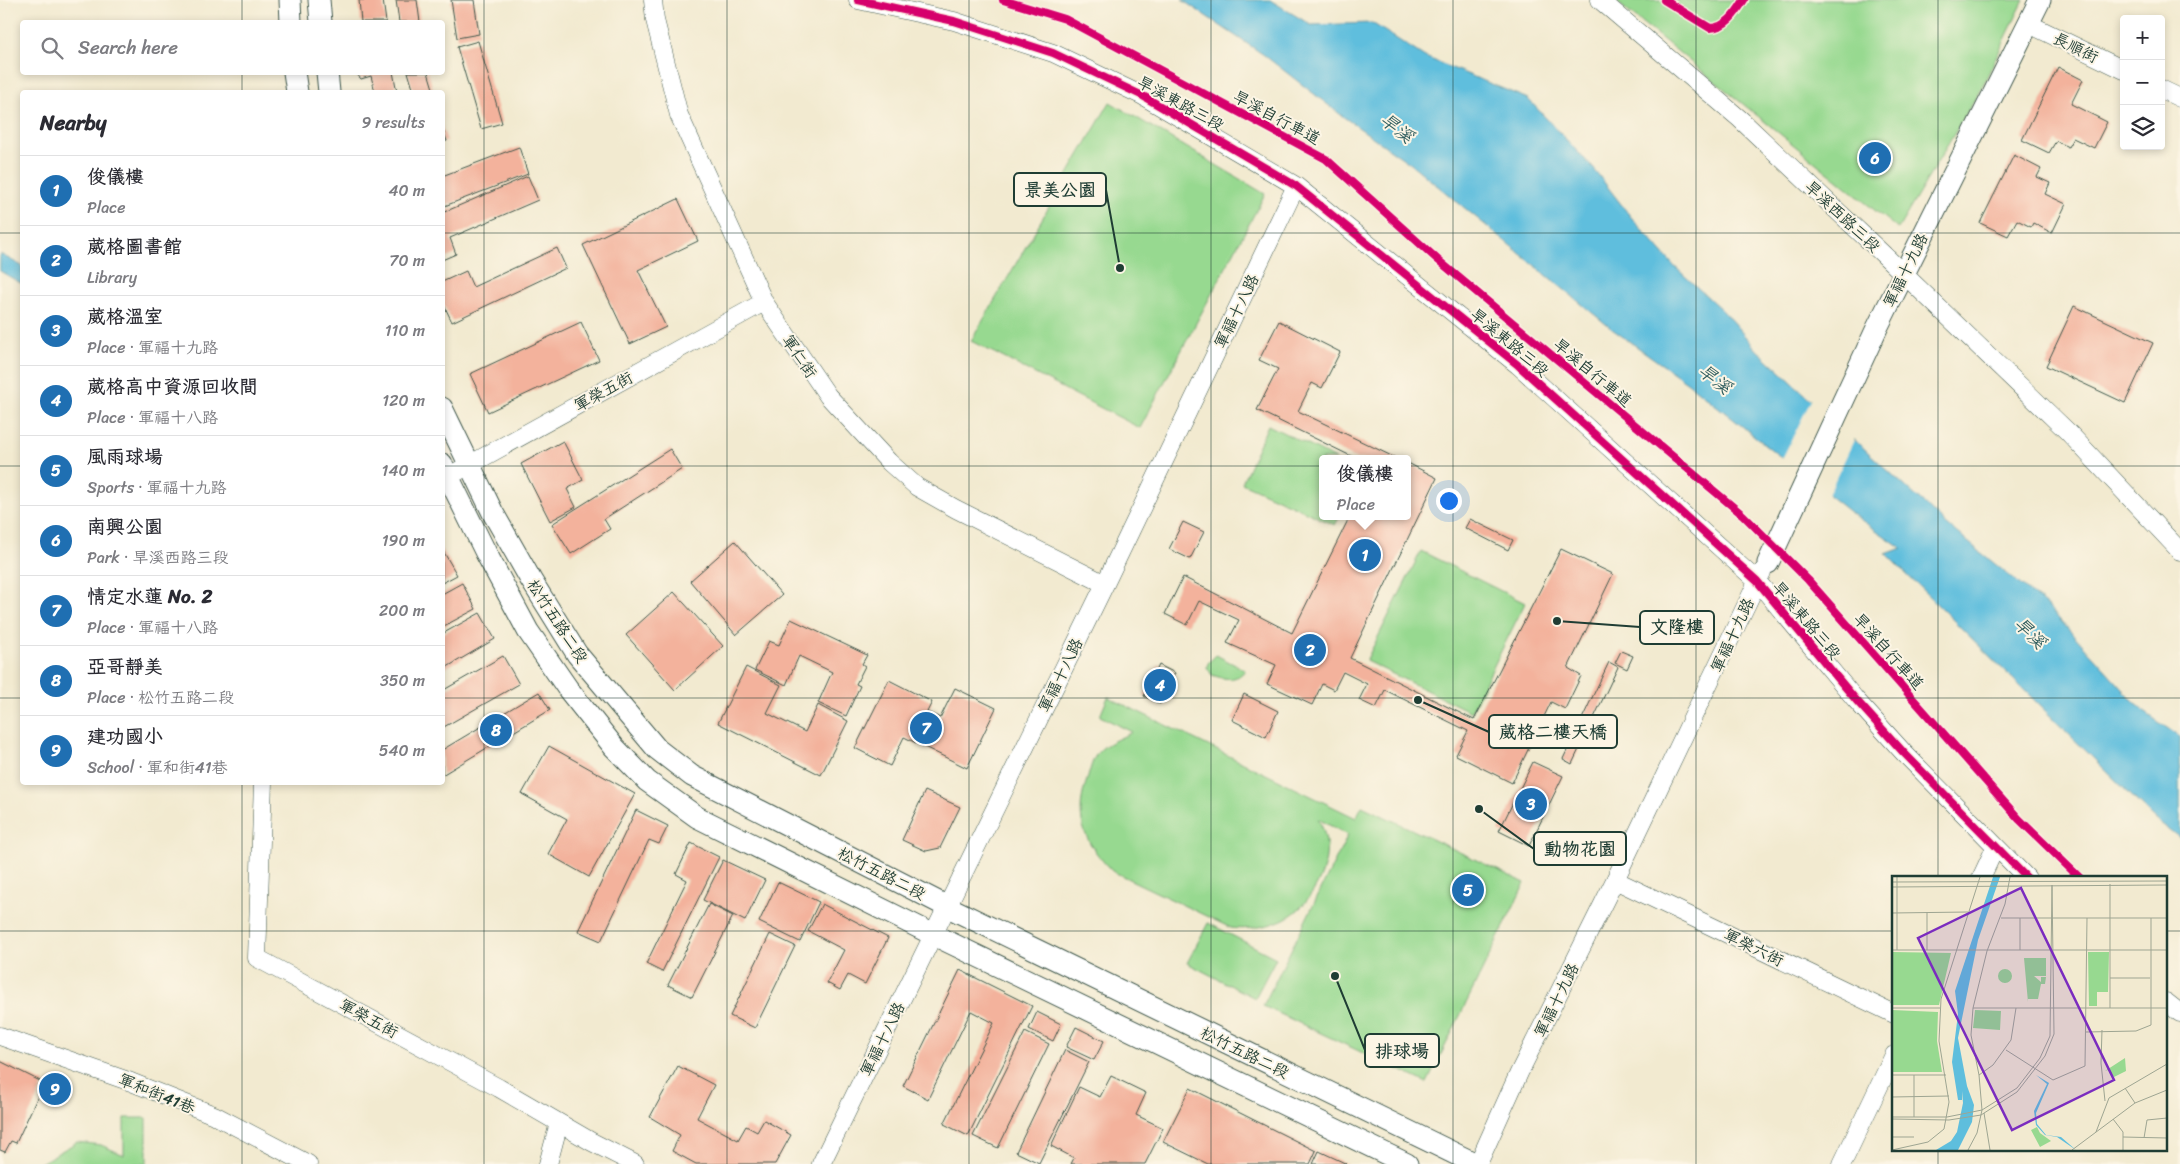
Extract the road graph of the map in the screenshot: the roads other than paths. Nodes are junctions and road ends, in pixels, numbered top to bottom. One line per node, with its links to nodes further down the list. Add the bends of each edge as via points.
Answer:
1 (290, 0): 7 (street)
2 (319, 0): 8 (street)
3 (653, 0): 19 (street, 軍仁街, via 679,115)
4 (858, 0): 17 (street, 旱溪東路三段, via 954,21 1052,53 1143,96)
5 (1600, 0): 18 (street, 旱溪西路三段, via 1740,119)
6 (2040, 0): 9 (street, 軍福十九路)
7 (291, 20)
8 (321, 20)
9 (2029, 24): 10 (street, 長順街); 18 (street, 軍福十九路)
10 (2120, 68)
11 (294, 75): 13 (street)
12 (327, 75): 14 (street)
13 (297, 90)
14 (329, 90)
15 (2165, 91): 16 (street)
16 (2180, 98)
17 (1296, 186): 25 (street, 旱溪東路三段, via 1518,365); 26 (street, 軍福十八路)
18 (1903, 274): 24 (street, 旱溪西路三段, via 2068,432); 25 (street, 軍福十九路)
19 (764, 302): 21 (street, 軍榮五街); 26 (street, 軍仁街, via 828,396 889,462 917,487)
20 (445, 414): 21 (street, 松竹五路二段)
21 (469, 464): 22 (street, 軍榮五街); 32 (street, 松竹五路二段, via 531,580 577,654 657,749 692,776)
22 (445, 473)
23 (445, 475): 33 (street, 松竹五路二段, via 528,631 614,747 647,781 696,817)
24 (2180, 551)
25 (1762, 572): 28 (street, 旱溪東路三段, via 1868,713); 31 (street, 軍福十九路)
26 (1106, 584): 32 (street, 軍福十八路)
27 (263, 785): 39 (street, 軍榮五街, via 257,958)
28 (1995, 848): 29 (street); 30 (street, 旱溪東路三段)
29 (1982, 876)
30 (2025, 876)
31 (1615, 880): 35 (street, 軍榮六街); 45 (street, 軍福十九路)
32 (946, 906): 33 (street, 軍福十八路); 45 (street, 松竹五路二段)
33 (932, 934): 43 (street, 軍福十八路); 44 (street, 松竹五路二段)
34 (2168, 1004): 36 (street)
35 (1892, 1013)
36 (2180, 1013)
37 (0, 1036): 40 (street, 軍和街41巷, via 214,1115)
38 (1892, 1059): 46 (street)
39 (559, 1123): 41 (street); 42 (street, 軍榮五街)
40 (308, 1164)
41 (548, 1164)
42 (635, 1164)
43 (821, 1164)
44 (1407, 1164)
45 (1477, 1164)
46 (1842, 1164)

